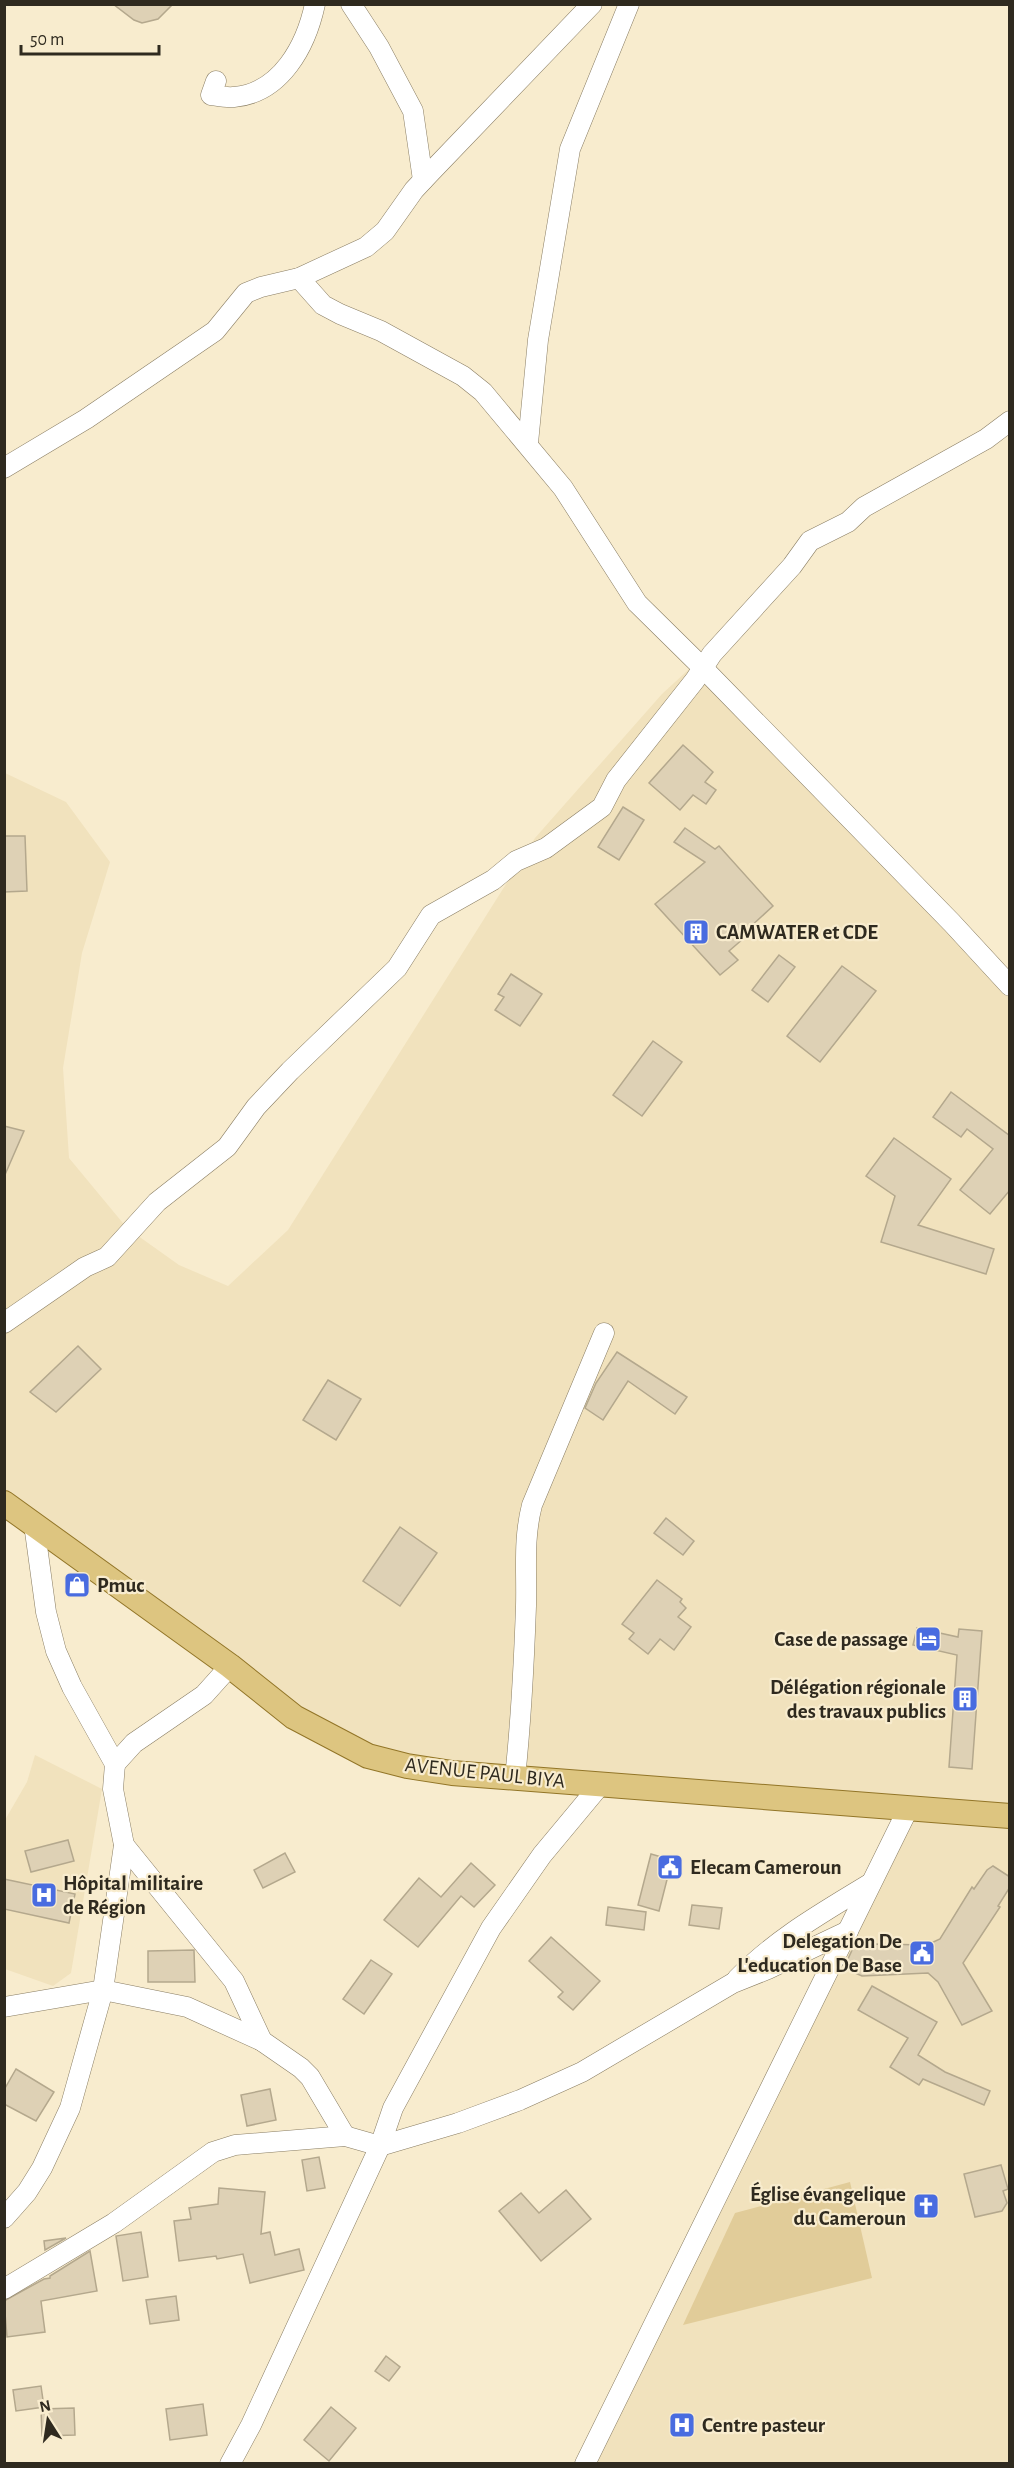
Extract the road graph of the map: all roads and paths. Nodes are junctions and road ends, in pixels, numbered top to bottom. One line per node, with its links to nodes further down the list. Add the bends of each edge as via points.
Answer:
1 (315, 4): 5 (street, via 309,29 294,55 283,73 264,89 234,97 211,95)
2 (351, 4): 6 (street, via 413,111)
3 (592, 4): 6 (street)
4 (629, 4): 9 (street, via 570,149 538,340)
5 (216, 81)
6 (423, 180): 7 (street, via 386,231 366,247)
7 (299, 278): 9 (street, via 323,305 381,331 470,381); 10 (street, via 246,293 215,331)
8 (1010, 421): 11 (street, via 986,439 864,507 848,522 810,541)
9 (528, 443): 11 (street, via 563,488 627,591)
10 (4, 468)
11 (703, 668): 12 (street); 13 (street, via 620,773 602,807 546,848 516,861 492,880 431,915 397,968 290,1071 256,1107 227,1148 157,1202 107,1257 85,1267)
12 (1010, 986)
13 (4, 1323)
14 (604, 1334): 19 (street, via 528,1522 523,1689)
15 (4, 1503): 16 (main road, AVENUE PAUL BIYA)
16 (34, 1524): 17 (main road, AVENUE PAUL BIYA); 18 (street, via 46,1612 56,1652)
17 (230, 1666): 18 (street, via 204,1695 134,1743); 19 (main road, AVENUE PAUL BIYA, via 294,1717 368,1756 407,1766)
18 (115, 1764): 23 (street, via 113,1789)
19 (515, 1778): 20 (main road, AVENUE PAUL BIYA)
20 (601, 1784): 21 (main road, AVENUE PAUL BIYA); 31 (street, via 542,1855 491,1928 393,2108)
21 (909, 1807): 22 (main road, AVENUE PAUL BIYA); 24 (street)
22 (1010, 1816)
23 (124, 1845): 27 (street); 29 (street, via 234,1981)
24 (871, 1883): 25 (street); 26 (street, via 780,1939)
25 (848, 1930): 26 (street); 35 (street)
26 (732, 1983): 31 (street, via 582,2072 458,2123)
27 (103, 1990): 28 (street); 29 (street, via 186,2007); 32 (street, via 70,2108 56,2141 27,2192)
28 (4, 2007)
29 (262, 2041): 30 (street, via 310,2076)
30 (345, 2136): 31 (street); 33 (street, via 235,2145 213,2152 114,2223)
31 (380, 2146): 34 (street)
32 (4, 2218)
33 (4, 2289)
34 (230, 2463)
35 (585, 2463)

